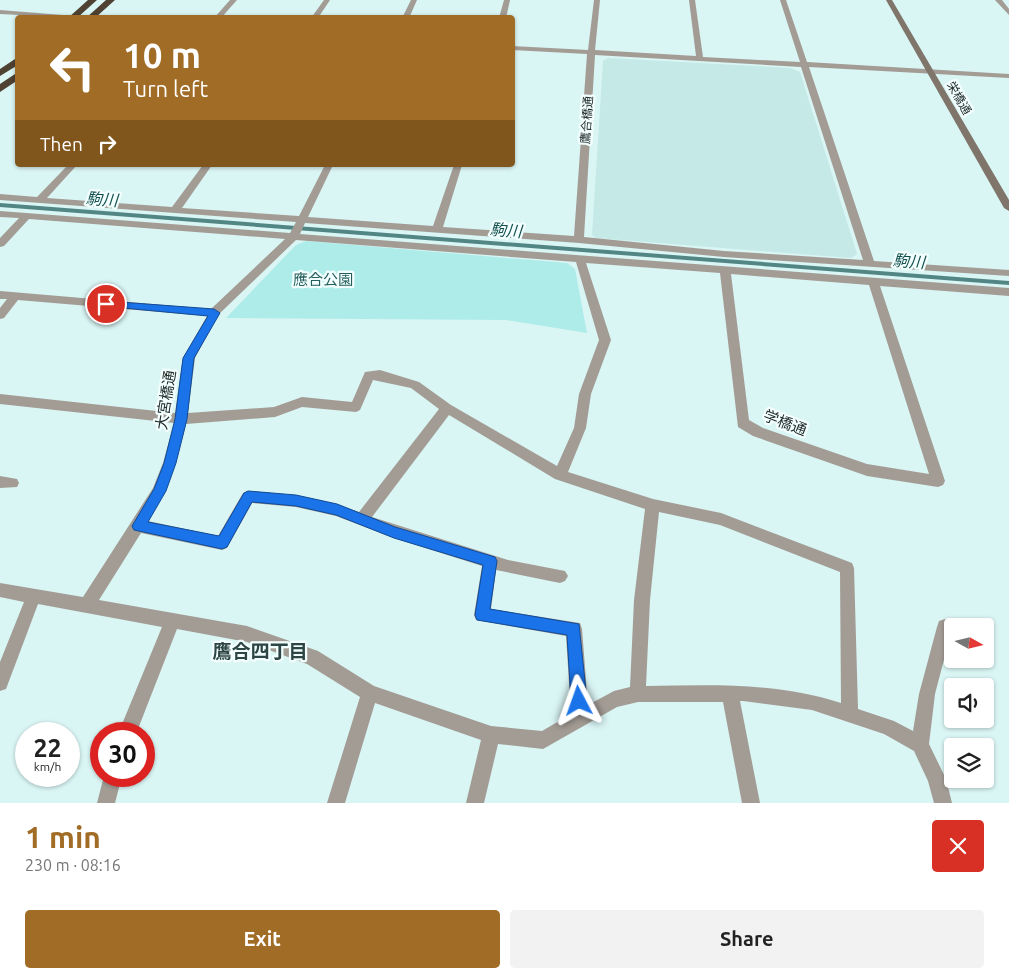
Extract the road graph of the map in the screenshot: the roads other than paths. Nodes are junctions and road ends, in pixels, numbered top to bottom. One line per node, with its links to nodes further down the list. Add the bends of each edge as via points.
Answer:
1 (93, 0): 15 (highway)
2 (111, 0): 16 (highway)
3 (234, 0): 17 (street)
4 (327, 0): 18 (street)
5 (414, 0): 19 (street)
6 (507, 0): 20 (street)
7 (597, 0): 22 (street, 鷹合橋通)
8 (692, 0): 23 (street)
9 (783, 0): 25 (street)
10 (889, 0): 26 (street, 栄橋通)
11 (998, 0): 13 (street)
12 (0, 12): 14 (street)
13 (1009, 14)
14 (44, 15)
15 (76, 15)
16 (94, 15)
17 (221, 15)
18 (316, 15)
19 (406, 15)
20 (503, 15)
21 (515, 48): 22 (street)
22 (591, 52): 23 (street); 43 (street, 鷹合橋通)
23 (700, 58): 25 (street)
24 (15, 62): 27 (highway)
25 (804, 65): 26 (street); 46 (street)
26 (930, 71): 28 (street); 37 (street, 栄橋通)
27 (0, 73)
28 (1009, 76)
29 (15, 77): 30 (highway)
30 (0, 89)
31 (71, 167): 36 (street)
32 (207, 167): 38 (street)
33 (328, 167): 41 (street, 大宮橋通)
34 (457, 167): 42 (street)
35 (0, 197): 36 (street)
36 (39, 200): 38 (street)
37 (1009, 208)
38 (175, 210): 41 (street)
39 (0, 214): 40 (street)
40 (27, 216): 41 (street); 44 (street)
41 (298, 229): 42 (street); 45 (street); 53 (street, 大宮橋通)
42 (437, 230): 43 (street)
43 (579, 240): 46 (street)
44 (0, 244)
45 (580, 259): 47 (street); 58 (street, via 605,340 585,394 580,428)
46 (870, 265): 48 (street)
47 (726, 269): 49 (street); 49 (street, 学橋通, via 743,423 758,432 867,470 938,481)
48 (1009, 273)
49 (873, 281): 50 (street)
50 (1009, 292)
51 (0, 295): 52 (street)
52 (15, 296): 53 (street); 54 (street)
53 (214, 313): 57 (street, 大宮橋通, via 189,358)
54 (0, 315)
55 (0, 399): 57 (street)
56 (447, 408): 57 (street, via 415,385 369,375 356,407 302,402 275,412); 58 (street); 60 (street)
57 (181, 419): 61 (street, 大宮橋通, via 170,463)
58 (560, 475): 59 (street)
59 (653, 506): 71 (street, via 644,568); 73 (street, via 721,519 847,568)
60 (362, 520): 61 (street, via 337,510 296,501 248,496 222,543); 62 (street)
61 (139, 526): 66 (street, 大宮橋通)
62 (490, 561): 63 (street); 74 (street, via 482,615 574,629)
63 (560, 576)
64 (0, 590): 65 (street)
65 (34, 595): 66 (street); 69 (street)
66 (87, 605): 67 (street)
67 (173, 620): 70 (street, via 247,634 312,657); 75 (street)
68 (944, 631): 77 (street, via 927,694)
69 (0, 683)
70 (370, 693): 76 (street); 80 (street)
71 (638, 694): 72 (street); 74 (street, via 614,699)
72 (730, 694): 73 (street, via 812,702); 82 (street)
73 (850, 714): 77 (street, via 888,727)
74 (580, 719): 76 (street, via 543,740)
75 (132, 722)
76 (491, 735): 81 (street)
77 (920, 746): 83 (street, via 937,779)
78 (110, 787): 79 (street)
79 (106, 803)
80 (336, 803)
81 (475, 803)
82 (751, 803)
83 (943, 803)

